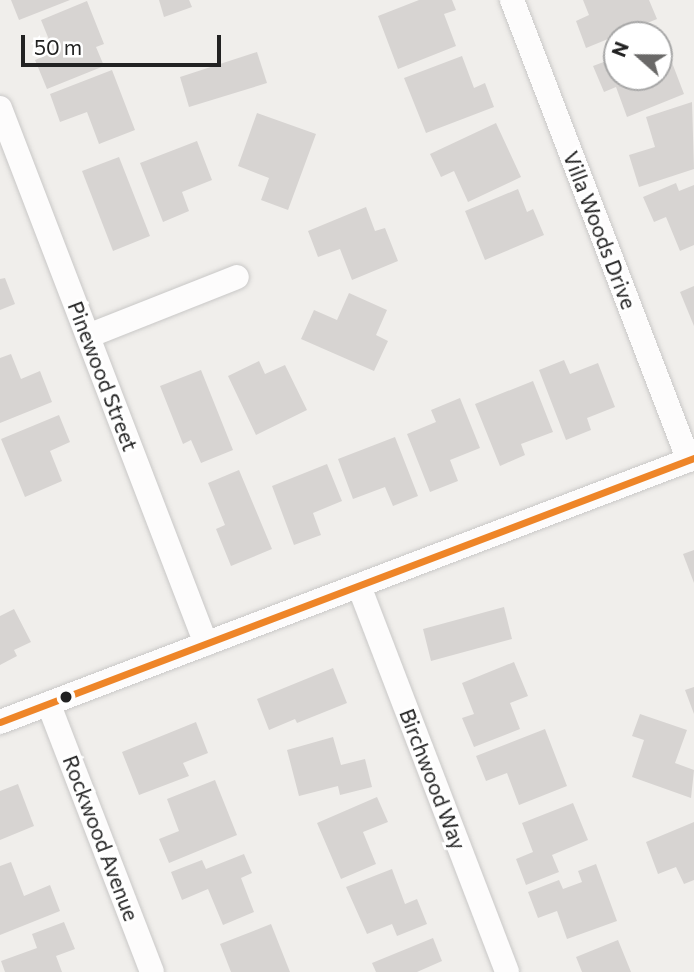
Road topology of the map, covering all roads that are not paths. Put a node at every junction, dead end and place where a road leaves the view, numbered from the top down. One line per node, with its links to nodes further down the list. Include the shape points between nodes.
1 (512, 0): 5 (street, Villa Woods Drive)
2 (0, 108): 4 (street, Pinewood Street)
3 (237, 277): 4 (street)
4 (88, 336): 7 (street, Pinewood Street)
5 (691, 459): 6 (street)
6 (359, 586): 7 (street); 11 (street, Birchwood Way)
7 (206, 644): 8 (street)
8 (49, 705): 9 (street); 10 (street, Rockwood Avenue)
9 (0, 722)
10 (152, 972)
11 (507, 972)

